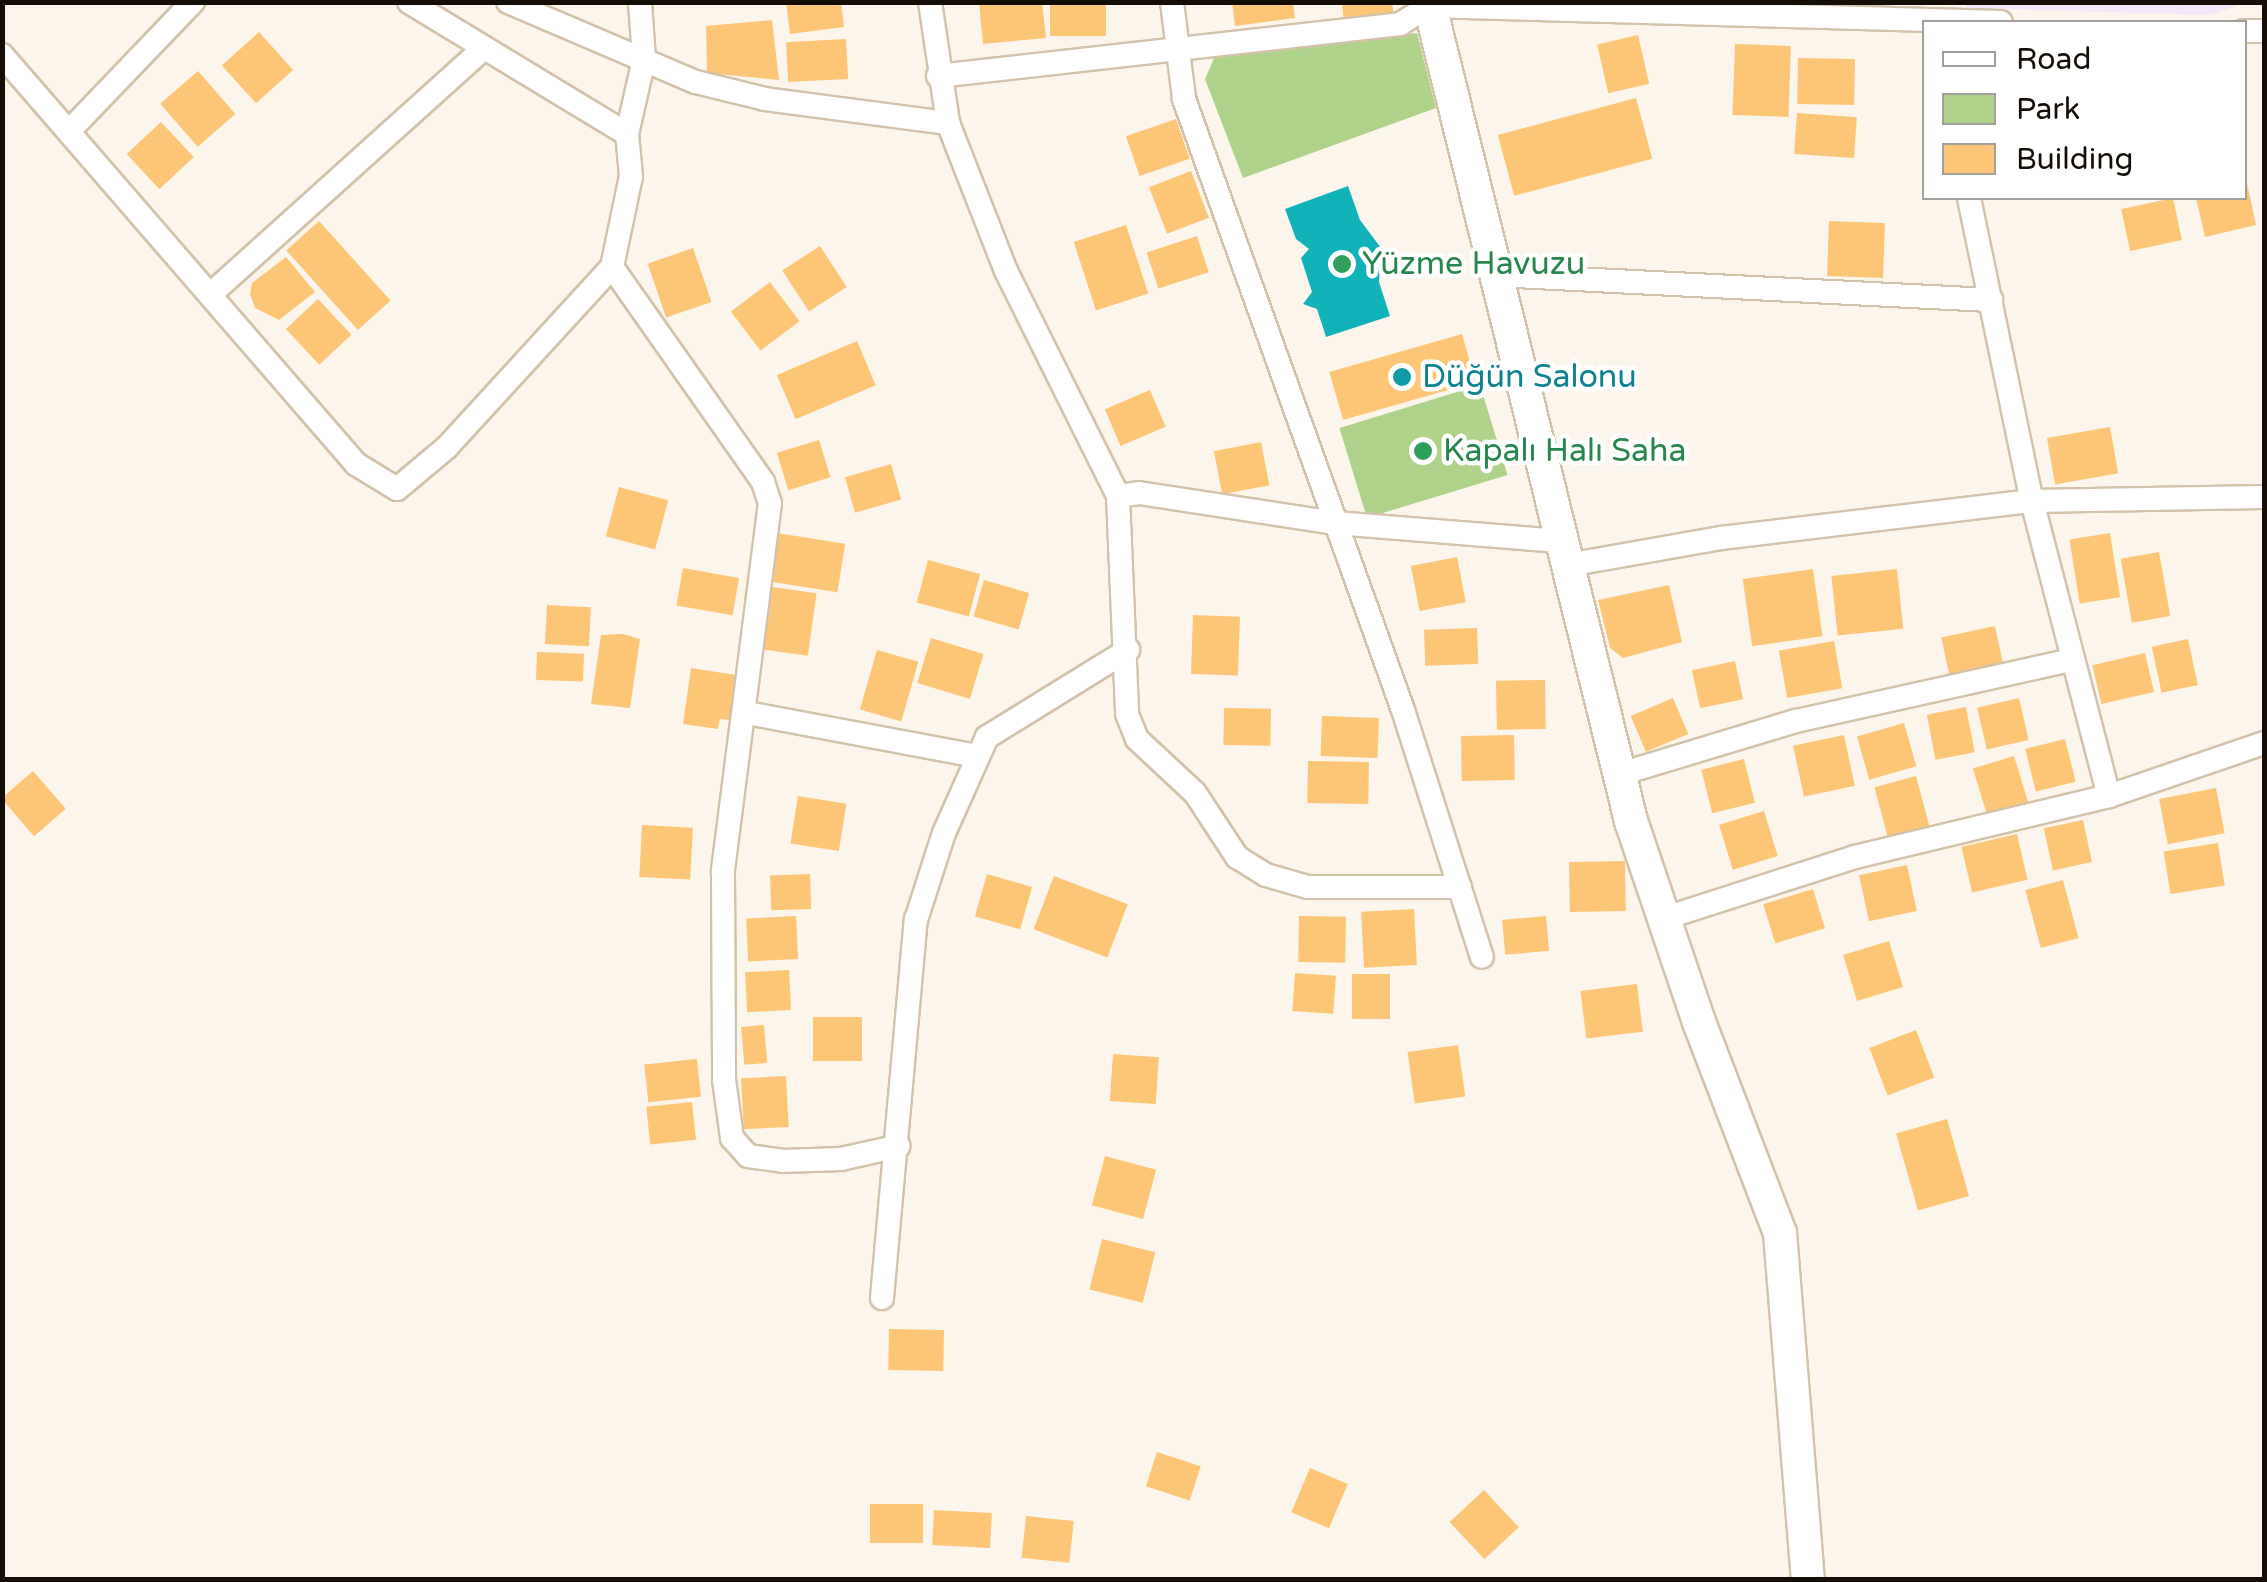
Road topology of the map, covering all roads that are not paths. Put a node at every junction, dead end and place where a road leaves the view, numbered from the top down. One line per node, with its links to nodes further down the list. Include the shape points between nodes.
1 (193, 2): 16 (street)
2 (408, 2): 11 (street)
3 (508, 2): 13 (street)
4 (640, 2): 13 (street)
5 (930, 2): 14 (street)
6 (1172, 2): 10 (street)
7 (1429, 4): 8 (street); 10 (street, via 1400,24); 20 (street)
8 (1779, 8): 9 (street)
9 (1924, 20)
10 (1178, 46): 14 (street); 26 (street, via 1184,99)
11 (484, 48): 17 (street); 21 (street)
12 (2, 55): 16 (street)
13 (644, 59): 15 (street, via 696,82 765,100); 17 (street)
14 (938, 76): 15 (street)
15 (948, 124): 23 (street, via 1006,272)
16 (72, 128): 21 (street)
17 (627, 134): 19 (street, via 631,176)
18 (1969, 200): 22 (street)
19 (612, 266): 21 (street, via 447,447 397,488 356,464); 30 (street, via 763,482 770,502)
20 (1496, 274): 22 (street); 27 (street)
21 (212, 293)
22 (1991, 300): 25 (street)
23 (1118, 496): 26 (street, via 1140,492); 28 (street)
24 (2264, 497): 25 (street)
25 (2032, 501): 27 (street); 29 (street)
26 (1336, 523): 27 (street); 35 (street)
27 (1565, 553): 33 (street)
28 (1128, 650): 32 (street, via 1027,707 987,737); 35 (street, via 1127,714 1138,739 1195,793 1237,857 1266,875 1308,886)
29 (2072, 660): 33 (street, via 1796,722); 34 (street)
30 (747, 713): 32 (street); 38 (street, via 723,872 724,1080 732,1138 748,1156 782,1161 841,1159)
31 (2264, 744): 34 (street)
32 (976, 756): 38 (street, via 916,920)
33 (1620, 774): 36 (street)
34 (2109, 796): 36 (street, via 1855,858)
35 (1460, 887): 37 (street)
36 (1665, 918): 40 (street, via 1780,1232)
37 (1482, 957)
38 (899, 1146): 39 (street)
39 (882, 1298)
40 (1808, 1580)

